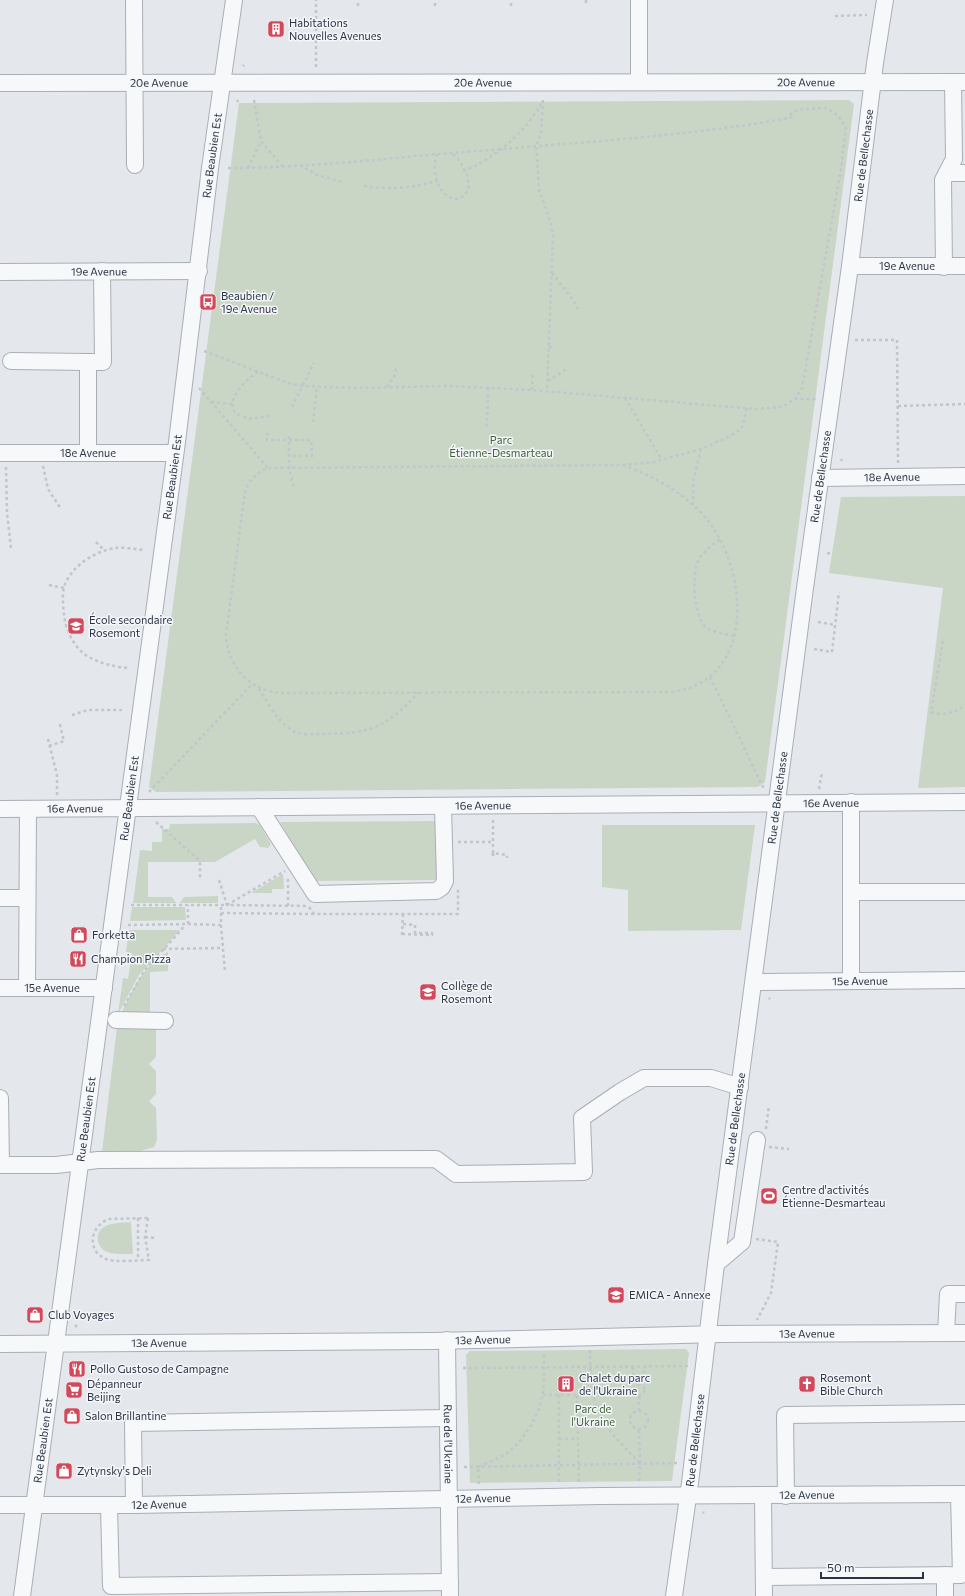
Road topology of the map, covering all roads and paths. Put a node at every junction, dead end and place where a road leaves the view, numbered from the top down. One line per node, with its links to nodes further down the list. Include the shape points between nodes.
1 (134, 0): 18 (street)
2 (234, 0): 22 (street, Rue Beaubien Est)
3 (316, 0): 16 (path)
4 (358, 0): 10 (path)
5 (435, 0): 11 (path)
6 (511, 0): 12 (path)
7 (586, 0): 13 (path)
8 (638, 0): 17 (street)
9 (885, 0): 19 (street, Rue de Bellechasse)
10 (358, 6)
11 (435, 6)
12 (510, 6)
13 (586, 6)
14 (867, 15): 15 (path)
15 (835, 16)
16 (316, 67)
17 (639, 81): 19 (street, 20e Avenue); 22 (street, 20e Avenue)
18 (134, 82): 21 (street, 20e Avenue); 22 (street, 20e Avenue); 31 (street)
19 (872, 82): 20 (street, 20e Avenue); 42 (street, Rue de Bellechasse)
20 (959, 82): 37 (street, via 954,159)
21 (0, 83)
22 (224, 83): 45 (street, Rue Beaubien Est, via 210,168)
23 (254, 100): 26 (path)
24 (795, 117): 25 (path)
25 (784, 119): 27 (path, via 738,127); 70 (path, via 795,111 827,108 838,116 846,127 841,169 802,388)
26 (261, 141): 33 (path); 35 (path)
27 (536, 146): 28 (path); 28 (path, via 541,134 543,100 526,125); 48 (path, via 539,189 553,231)
28 (499, 149): 29 (path); 36 (path)
29 (452, 153): 30 (path); 36 (path)
30 (437, 154): 32 (path); 39 (path, via 434,168)
31 (135, 164)
32 (300, 165): 33 (path); 40 (path)
33 (282, 166): 35 (path)
34 (228, 168): 35 (path)
35 (248, 168)
36 (464, 170): 39 (path, via 468,189 458,199 448,196)
37 (947, 173): 38 (street); 44 (street, via 943,180)
38 (965, 173)
39 (438, 181): 41 (path, via 408,187)
40 (342, 182)
41 (364, 186)
42 (850, 266): 44 (street, 19e Avenue); 96 (street, Rue de Bellechasse)
43 (965, 266): 44 (street, 19e Avenue)
44 (944, 267)
45 (199, 271): 47 (street, 19e Avenue); 86 (street, Rue Beaubien Est)
46 (0, 272): 47 (street, 19e Avenue)
47 (102, 272): 55 (street, via 104,362)
48 (552, 272): 49 (path); 51 (path)
49 (579, 312)
50 (855, 340): 75 (path, via 897,340)
51 (549, 347): 52 (path); 61 (path)
52 (554, 348)
53 (204, 351): 59 (path)
54 (11, 361): 55 (street)
55 (88, 362): 85 (street)
56 (314, 363): 62 (path)
57 (396, 366): 65 (path, via 395,375)
58 (568, 368): 61 (path)
59 (259, 372): 62 (path); 73 (path, via 248,378 239,388)
60 (533, 374): 67 (path)
61 (548, 381): 68 (path)
62 (302, 386): 63 (path); 76 (path)
63 (317, 387): 65 (path); 79 (path)
64 (199, 388): 72 (path)
65 (387, 388): 66 (path)
66 (488, 388): 67 (path); 80 (path)
67 (532, 390): 68 (path)
68 (547, 391): 69 (path)
69 (625, 398): 77 (path); 89 (path)
70 (795, 399): 71 (path); 77 (path, via 774,408)
71 (816, 399)
72 (211, 402): 73 (path); 93 (path)
73 (233, 404): 78 (path, via 236,411 246,418)
74 (965, 404): 75 (path)
75 (897, 406): 90 (path)
76 (292, 407)
77 (747, 408): 84 (path, via 740,430)
78 (269, 416)
79 (313, 422)
80 (487, 427)
81 (269, 434): 83 (path, via 268,440)
82 (289, 436): 83 (path)
83 (289, 440): 87 (path); 87 (path, via 311,440 312,456)
84 (701, 449): 89 (path); 98 (path, via 693,483)
85 (88, 452): 86 (street, 18e Avenue); 88 (street, 18e Avenue)
86 (175, 452): 137 (street, Rue Beaubien Est)
87 (289, 456): 94 (path)
88 (3, 459): 102 (path)
89 (662, 460): 92 (path)
90 (898, 460)
91 (43, 465): 99 (path, via 48,489)
92 (623, 465): 94 (path); 98 (path, via 645,473)
93 (268, 468): 94 (path); 117 (path, via 254,476 245,491 226,635 226,644 232,660)
94 (289, 468): 97 (path)
95 (965, 476): 96 (street, 18e Avenue)
96 (820, 478): 133 (street, Rue de Bellechasse)
97 (294, 489)
98 (693, 505): 100 (path, via 708,521)
99 (61, 509)
100 (720, 540): 112 (path, via 735,581 737,608); 112 (path, via 707,548 697,564 696,606 699,618 706,627 715,632)
101 (96, 542): 103 (path)
102 (11, 548)
103 (104, 550): 104 (path); 108 (path, via 79,566)
104 (143, 550)
105 (827, 554): 106 (path)
106 (832, 554)
107 (49, 585): 108 (path)
108 (64, 588): 115 (path, via 64,620 71,638 84,653 102,664)
109 (839, 592): 111 (path)
110 (818, 622): 111 (path)
111 (835, 625): 114 (path, via 832,652)
112 (734, 636): 116 (path, via 727,657)
113 (943, 641): 120 (path, via 931,712 952,712)
114 (814, 649)
115 (127, 668)
116 (710, 677): 119 (path, via 697,685 672,692); 127 (path)
117 (252, 684): 118 (path); 129 (path)
118 (259, 688): 119 (path, via 273,693); 119 (path, via 278,716 292,730 303,734 352,734 376,728)
119 (419, 692)
120 (965, 705)
121 (122, 710): 122 (path, via 88,710)
122 (72, 715)
123 (59, 728): 125 (path, via 60,725 64,741)
124 (48, 739): 125 (path)
125 (49, 746): 130 (path, via 57,775)
126 (822, 772): 128 (path)
127 (762, 788)
128 (819, 789)
129 (149, 792)
130 (57, 797)
131 (851, 802): 132 (street, 16e Avenue); 133 (street, 16e Avenue); 150 (street)
132 (965, 802)
133 (778, 804): 134 (street, 16e Avenue); 173 (street, Rue de Bellechasse)
134 (443, 806): 135 (street, 16e Avenue); 135 (street, via 445,881 442,887 436,891 315,894)
135 (259, 807): 137 (street, 16e Avenue)
136 (28, 809): 137 (street, 16e Avenue); 138 (street, 16e Avenue); 153 (street)
137 (128, 809): 176 (street, Rue Beaubien Est)
138 (0, 810)
139 (493, 819): 142 (path)
140 (155, 822): 148 (path, via 200,862)
141 (457, 842): 142 (path)
142 (493, 842): 143 (path)
143 (493, 854): 144 (path); 145 (path, via 506,855)
144 (493, 858)
145 (507, 858)
146 (288, 869): 158 (path)
147 (281, 873): 157 (path)
148 (200, 880)
149 (219, 880): 157 (path)
150 (851, 892): 151 (street); 172 (street)
151 (965, 892)
152 (0, 898): 153 (street)
153 (26, 898): 175 (street)
154 (131, 905): 155 (path)
155 (188, 905): 156 (path); 163 (path)
156 (221, 905): 157 (path); 160 (path)
157 (227, 905): 158 (path)
158 (288, 906): 159 (path)
159 (304, 906)
160 (221, 913): 161 (path); 167 (path)
161 (314, 914)
162 (403, 914): 164 (path)
163 (188, 924): 166 (path); 167 (path)
164 (402, 924): 164 (path, via 402,935 432,935 415,933 415,925)
165 (128, 925): 166 (path)
166 (184, 925): 169 (path)
167 (221, 925): 168 (path)
168 (223, 948): 169 (path); 170 (path)
169 (163, 950): 177 (path, via 138,980)
170 (225, 972)
171 (965, 980): 172 (street, 15e Avenue)
172 (851, 981): 173 (street, 15e Avenue)
173 (754, 982): 179 (street, Rue de Bellechasse)
174 (0, 988): 175 (street, 15e Avenue)
175 (27, 988): 176 (street, 15e Avenue)
176 (104, 988): 183 (street, Rue Beaubien Est)
177 (119, 1015): 178 (street)
178 (165, 1021)
179 (740, 1087): 183 (street, via 711,1078 644,1078 582,1118 584,1172 456,1174 436,1159); 192 (street, Rue de Bellechasse)
180 (0, 1098): 184 (street)
181 (761, 1143): 182 (path); 192 (street, via 742,1242)
182 (789, 1150)
183 (80, 1162): 184 (street, via 56,1165); 199 (street, Rue Beaubien Est)
184 (1, 1165)
185 (138, 1218): 186 (path, via 148,1218); 190 (path, via 109,1219 95,1230); 191 (path)
186 (145, 1237): 187 (path); 191 (path, via 149,1260)
187 (155, 1238)
188 (750, 1238): 194 (path, via 778,1242 771,1293)
189 (87, 1240): 190 (path)
190 (93, 1240): 191 (path, via 97,1252 107,1260)
191 (138, 1260)
192 (716, 1264): 197 (street, Rue de Bellechasse)
193 (965, 1294): 195 (street, via 948,1294)
194 (757, 1321)
195 (946, 1333): 196 (street, 13e Avenue); 197 (street, 13e Avenue)
196 (965, 1333)
197 (709, 1335): 198 (street, 13e Avenue); 233 (street, Rue de Bellechasse)
198 (447, 1340): 199 (street, 13e Avenue); 218 (street, Rue de l'Ukraine)
199 (56, 1343): 200 (street, 13e Avenue); 239 (street, Rue Beaubien Est)
200 (0, 1344)
201 (544, 1349): 207 (path)
202 (590, 1349): 208 (path)
203 (644, 1366): 204 (path); 205 (path); 209 (path, via 644,1372)
204 (690, 1366)
205 (633, 1367): 208 (path); 209 (path, via 633,1374)
206 (463, 1368): 207 (path)
207 (544, 1368): 208 (path); 211 (path)
208 (590, 1368): 214 (path)
209 (638, 1376): 210 (path)
210 (639, 1384): 215 (path, via 634,1389 634,1393); 215 (path, via 645,1390)
211 (543, 1395): 212 (path); 227 (path, via 541,1408 517,1445 504,1455)
212 (558, 1395): 213 (path); 220 (path)
213 (577, 1395): 214 (path); 221 (path)
214 (592, 1395): 222 (path, via 606,1427)
215 (639, 1396): 216 (path)
216 (639, 1411): 219 (path, via 646,1414 648,1420 645,1428); 219 (path, via 632,1414 630,1419 633,1428)
217 (965, 1413): 235 (street, via 785,1415)
218 (448, 1418): 236 (street, Rue de l'Ukraine); 238 (street, via 133,1424)
219 (639, 1430): 222 (path)
220 (559, 1439): 221 (path); 224 (path)
221 (578, 1439): 225 (path)
222 (640, 1463): 223 (path); 225 (path); 228 (path)
223 (677, 1463)
224 (559, 1465): 225 (path); 227 (path); 229 (path)
225 (578, 1465): 230 (path)
226 (464, 1467): 227 (path)
227 (478, 1467): 231 (path)
228 (639, 1483)
229 (559, 1484)
230 (578, 1484)
231 (479, 1485)
232 (962, 1494): 235 (street, 12e Avenue); 241 (street, via 961,1575)
233 (688, 1496): 234 (street, 12e Avenue); 236 (street, 12e Avenue); 245 (street, Rue de Bellechasse)
234 (762, 1496): 235 (street, 12e Avenue); 242 (street)
235 (786, 1496)
236 (448, 1498): 238 (street, 12e Avenue); 243 (street, Rue de l'Ukraine)
237 (0, 1505): 239 (street, 12e Avenue)
238 (134, 1505): 240 (street, 12e Avenue)
239 (35, 1506): 240 (street, 12e Avenue); 244 (street, Rue Beaubien Est)
240 (109, 1506): 243 (street, via 111,1586)
241 (945, 1576): 242 (street); 247 (street)
242 (764, 1577): 246 (street)
243 (450, 1589)
244 (22, 1596)
245 (674, 1596)
246 (764, 1596)
247 (945, 1596)

